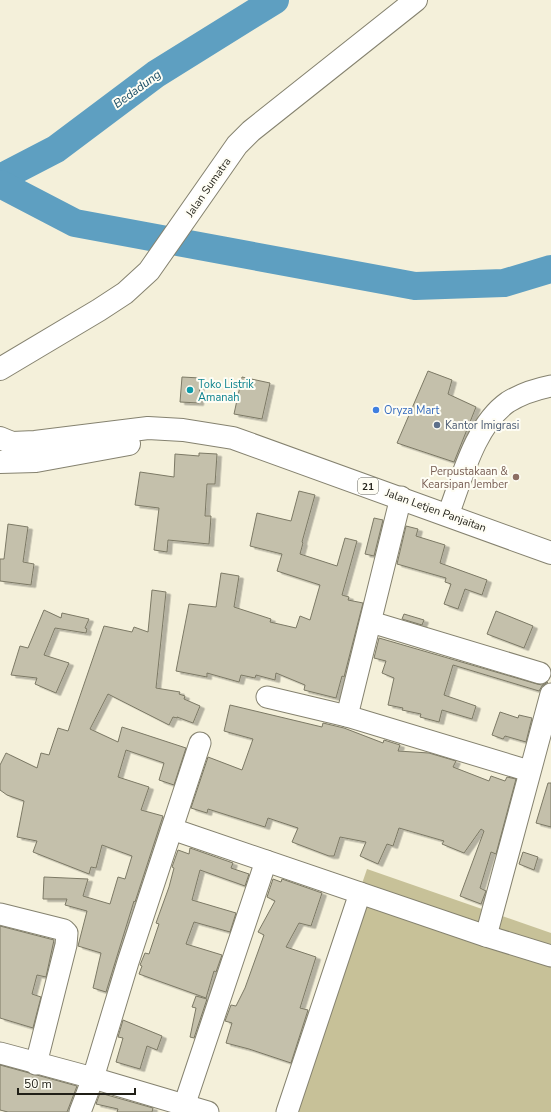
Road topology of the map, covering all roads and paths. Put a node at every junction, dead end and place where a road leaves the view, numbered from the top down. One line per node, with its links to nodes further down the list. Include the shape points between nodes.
1 (416, 0): 2 (main road, Jalan Sumatra, via 251,131 238,145 149,271 125,293)
2 (0, 369)
3 (551, 386): 8 (street, via 521,395 493,415 476,443)
4 (182, 430): 5 (main road, 21, via 148,428 35,442); 6 (main road, 21, via 149,441 36,461); 7 (main road, Jalan Letjen Panjaitan / 21, via 233,438)
5 (6, 440)
6 (0, 462)
7 (400, 497): 8 (main road, Jalan Letjen Panjaitan / 21); 10 (street)
8 (448, 515): 9 (main road, Jalan Letjen Panjaitan / 21)
9 (551, 553)
10 (371, 622): 11 (street); 14 (street)
11 (540, 673)
12 (551, 694): 15 (street)
13 (267, 697): 14 (street)
14 (347, 716): 17 (street)
15 (544, 742): 17 (street)
16 (200, 743): 18 (street)
17 (529, 771): 22 (street)
18 (172, 829): 19 (street); 26 (street)
19 (266, 861): 20 (street); 27 (street)
20 (360, 894): 22 (street); 30 (street)
21 (0, 914): 25 (street, via 68,933)
22 (486, 936): 23 (street)
23 (551, 956)
24 (0, 1053): 25 (street)
25 (36, 1064): 26 (street)
26 (93, 1078): 27 (street); 28 (street)
27 (183, 1108): 29 (street)
28 (80, 1112)
29 (208, 1112)
30 (287, 1112)

